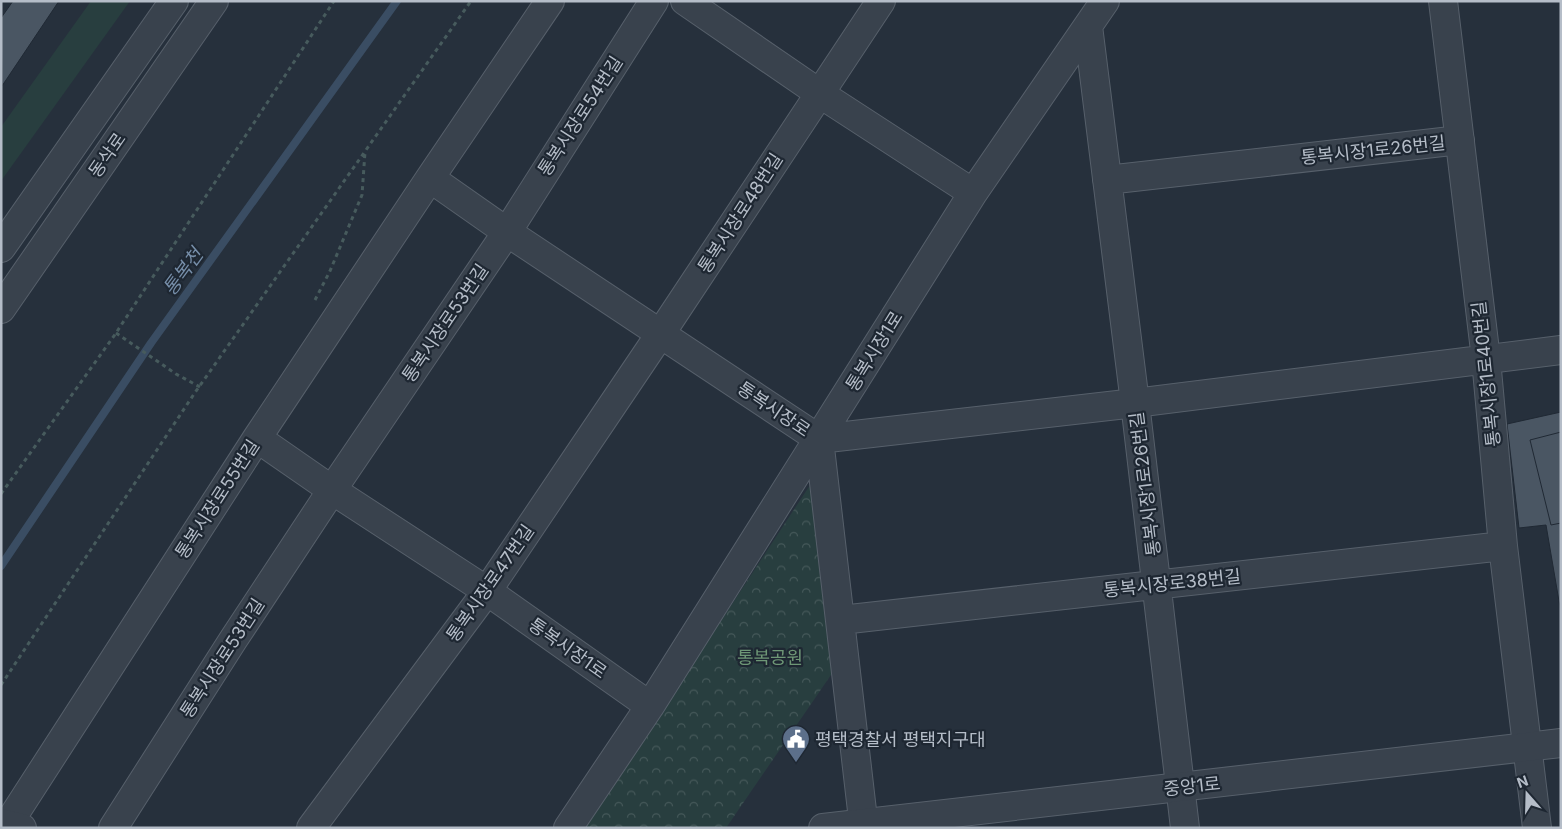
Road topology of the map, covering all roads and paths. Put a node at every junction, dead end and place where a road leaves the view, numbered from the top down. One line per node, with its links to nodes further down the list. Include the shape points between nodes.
1 (174, 1): 19 (street, 동삭로)
2 (214, 1): 20 (street, 동삭로)
3 (334, 1): 23 (path)
4 (470, 1): 14 (path)
5 (550, 1): 15 (street, 통복시장로55번길)
6 (654, 1): 18 (street, 통복시장로54번길)
7 (685, 1): 12 (street)
8 (881, 1): 12 (street, 통복시장로48번길)
9 (1105, 1): 11 (street, 통복시장1로)
10 (1443, 1): 13 (street, 통복시장1로40번길)
11 (1088, 26): 16 (street, 통복시장1로26번길); 17 (street, 통복시장1로)
12 (819, 93): 17 (street); 24 (street, 통복시장로48번길)
13 (1460, 140): 16 (street, 통복시장1로26번길); 26 (street, 통복시장1로40번길)
14 (365, 151): 21 (path, via 362,195); 27 (path)
15 (430, 178): 18 (street, 통복시장로); 29 (street, 통복시장로55번길)
16 (1107, 180): 28 (street, 통복시장1로26번길)
17 (973, 193): 30 (street, 통복시장1로)
18 (507, 232): 24 (street, 통복시장로); 31 (street, 통복시장로53번길)
19 (2, 246): 20 (street)
20 (32, 264): 22 (street, 동삭로)
21 (312, 305)
22 (1, 309)
23 (116, 333): 27 (path); 32 (path)
24 (661, 334): 30 (street, 통복시장로); 35 (street, 통복시장로47번길)
25 (1561, 350): 26 (street)
26 (1486, 359): 28 (street); 33 (street, 통복시장1로40번길)
27 (200, 387): 37 (path)
28 (1135, 403): 30 (street); 34 (street, 통복시장1로26번길)
29 (257, 438): 31 (street); 42 (street, 통복시장로55번길)
30 (819, 439): 36 (street, 통복시장로); 38 (street, 통복시장1로)
31 (332, 490): 35 (street); 44 (street, 통복시장로53번길)
32 (1, 494)
33 (1503, 546): 34 (street, 통복시장로38번길); 40 (street, 통복시장1로40번길)
34 (1157, 584): 36 (street, 통복시장로38번길); 41 (street, 통복시장1로26번길)
35 (487, 591): 38 (street, 통복시장1로); 45 (street, 통복시장로47번길)
36 (841, 620): 43 (street, 통복시장로)
37 (1, 685)
38 (650, 706): 46 (street, 통복시장1로)
39 (1561, 743): 40 (street, 중앙1로)
40 (1528, 748): 41 (street, 중앙1로); 49 (street, 통복시장1로40번길)
41 (1180, 788): 43 (street, 중앙1로); 48 (street, 통복시장1로26번길)
42 (10, 825)
43 (864, 825): 47 (street, 중앙1로)
44 (113, 828)
45 (311, 828)
46 (568, 828)
47 (823, 828)
48 (1185, 828)
49 (1537, 828)

